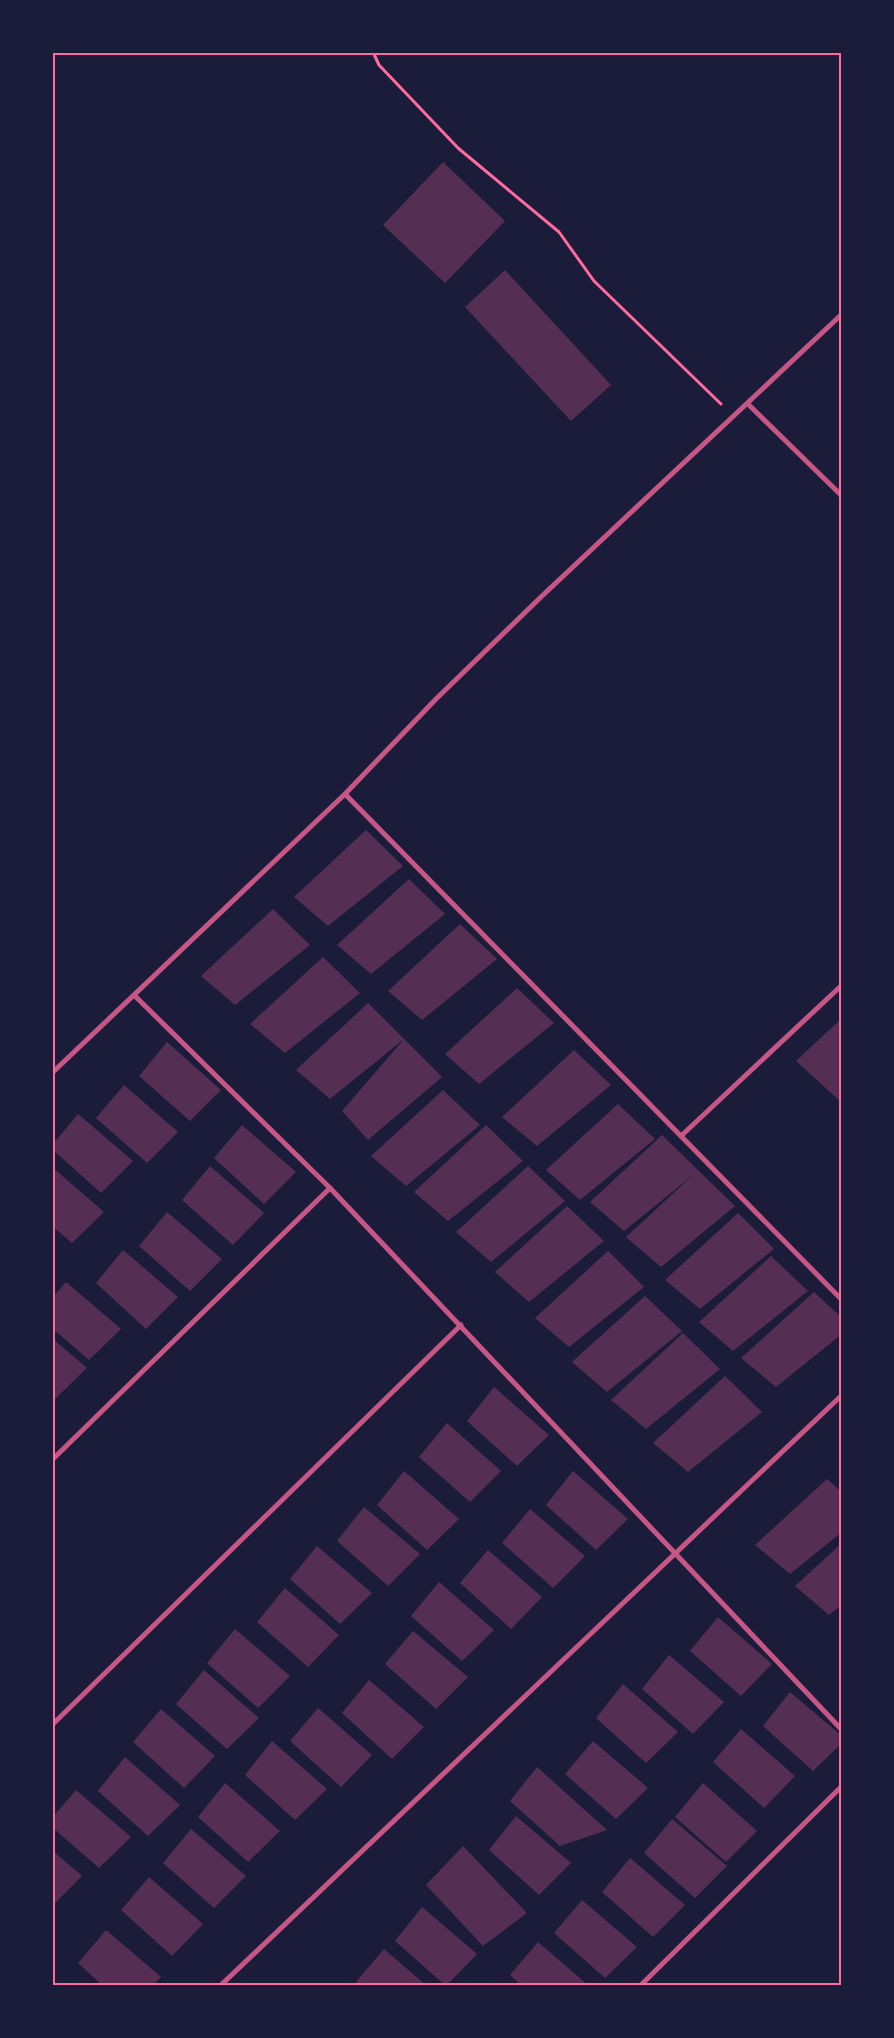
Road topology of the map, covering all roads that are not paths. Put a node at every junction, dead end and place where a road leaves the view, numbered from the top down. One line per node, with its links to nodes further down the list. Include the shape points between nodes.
1 (842, 314): 2 (street)
2 (748, 404): 3 (street); 4 (street, via 443,692)
3 (842, 496)
4 (345, 794): 6 (street); 8 (street)
5 (842, 985): 8 (street)
6 (135, 996): 7 (street); 9 (street)
7 (52, 1074)
8 (681, 1136): 10 (street)
9 (330, 1188): 11 (street); 13 (street)
10 (842, 1300)
11 (461, 1325): 14 (street); 15 (street)
12 (842, 1395): 14 (street)
13 (52, 1460)
14 (675, 1552): 16 (street); 18 (street)
15 (52, 1725)
16 (842, 1730)
17 (842, 1786): 19 (street)
18 (220, 1986)
19 (640, 1986)

